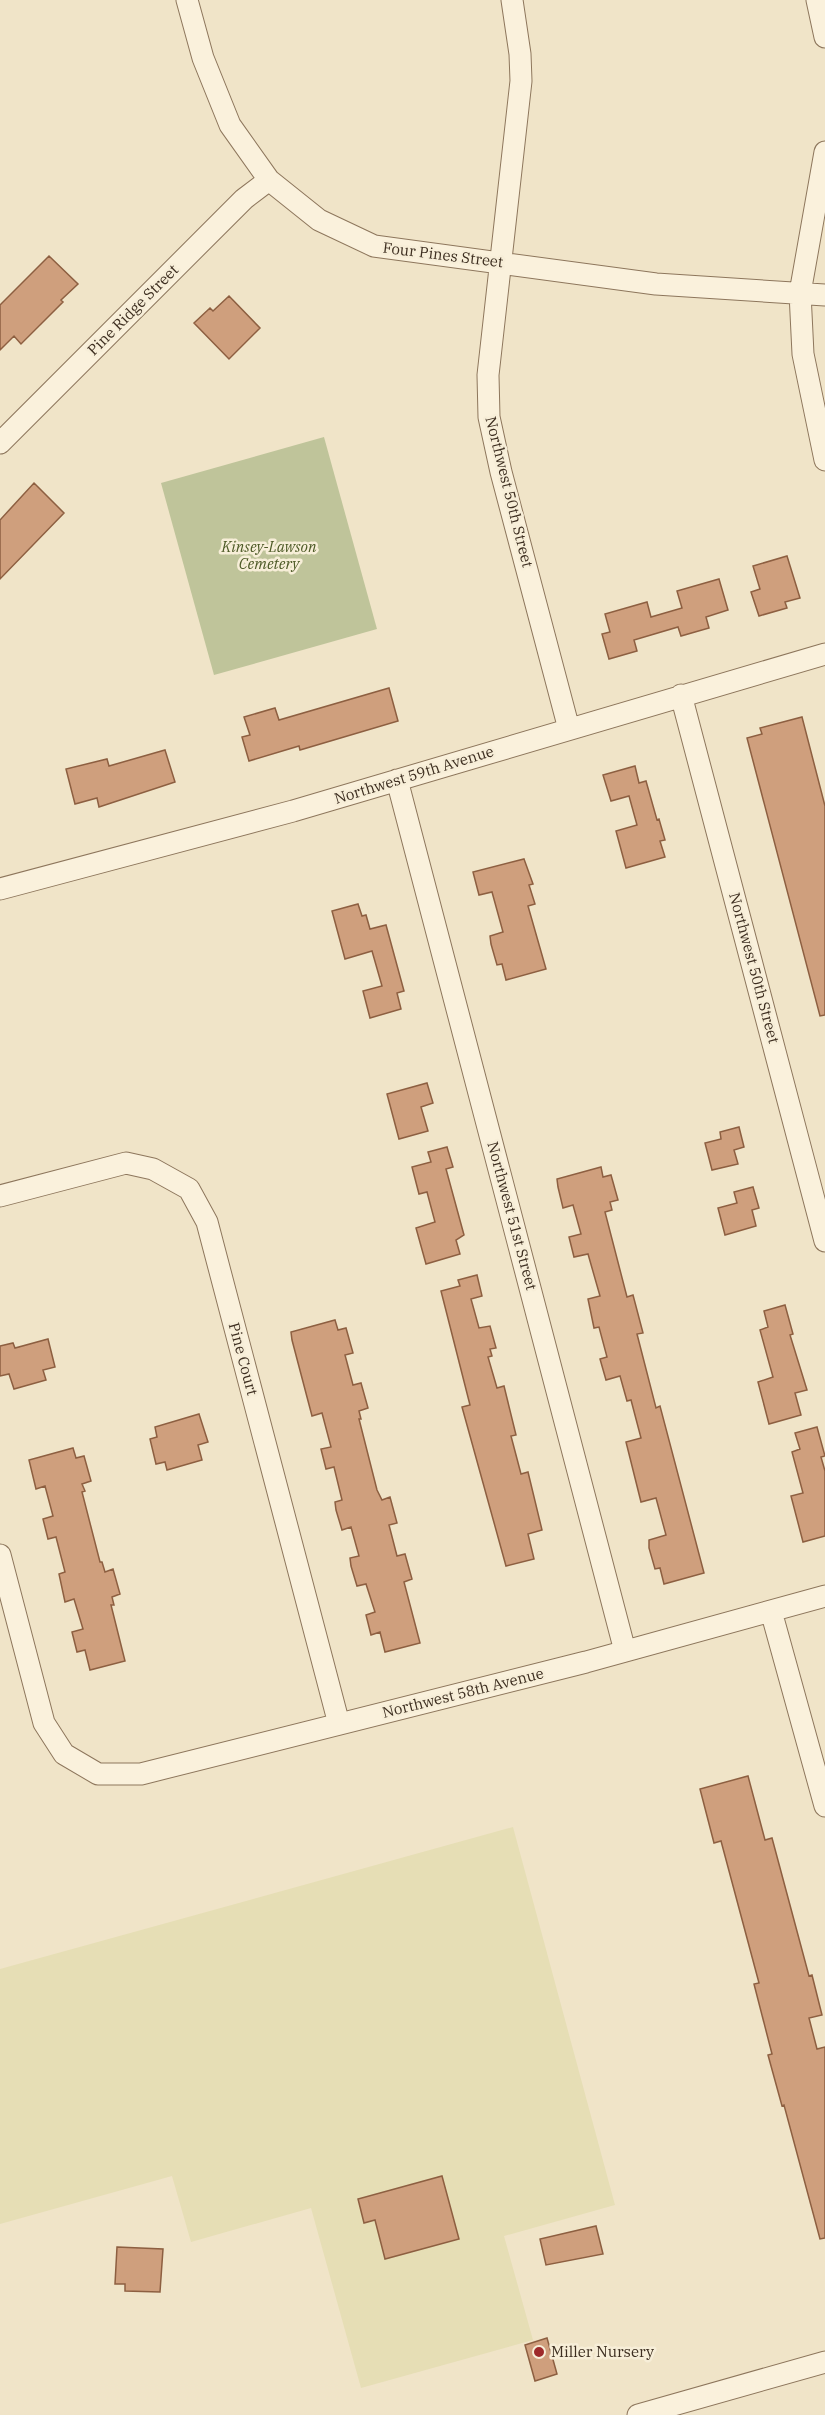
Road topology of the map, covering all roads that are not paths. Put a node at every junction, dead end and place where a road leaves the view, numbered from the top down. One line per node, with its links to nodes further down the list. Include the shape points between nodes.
1 (187, 0): 6 (street, Four Pines Street, via 202,58 230,125)
2 (512, 0): 7 (street, Northwest 50th Street, via 521,81)
3 (817, 0): 4 (street)
4 (825, 37)
5 (825, 152): 8 (street)
6 (269, 180): 7 (street, Four Pines Street, via 319,220 375,246); 10 (street, Pine Ridge Street, via 244,199)
7 (500, 262): 8 (street, Four Pines Street, via 656,284); 14 (street, Northwest 50th Street, via 488,375 490,424)
8 (800, 293): 9 (street, Four Pines Street); 11 (street, via 803,354)
9 (825, 296)
10 (0, 443)
11 (825, 459)
12 (825, 654): 13 (street, Northwest 59th Avenue)
13 (681, 695): 14 (street, Northwest 59th Avenue); 18 (street, Northwest 50th Street)
14 (568, 729): 15 (street, Northwest 59th Avenue)
15 (398, 780): 16 (street, Northwest 59th Avenue); 22 (street, Northwest 51st Street)
16 (0, 889)
17 (0, 1196): 23 (street, Pine Court, via 126,1163 153,1169 189,1189 207,1222)
18 (825, 1241)
19 (0, 1555): 23 (street, Northwest 58th Avenue, via 44,1723 64,1754 98,1774 141,1774)
20 (825, 1596): 21 (street, Northwest 58th Avenue)
21 (771, 1611): 22 (street, Northwest 58th Avenue); 24 (street)
22 (625, 1651): 23 (street, Northwest 58th Avenue)
23 (339, 1725)
24 (825, 1806)
25 (825, 2362): 26 (street)
26 (638, 2415)

